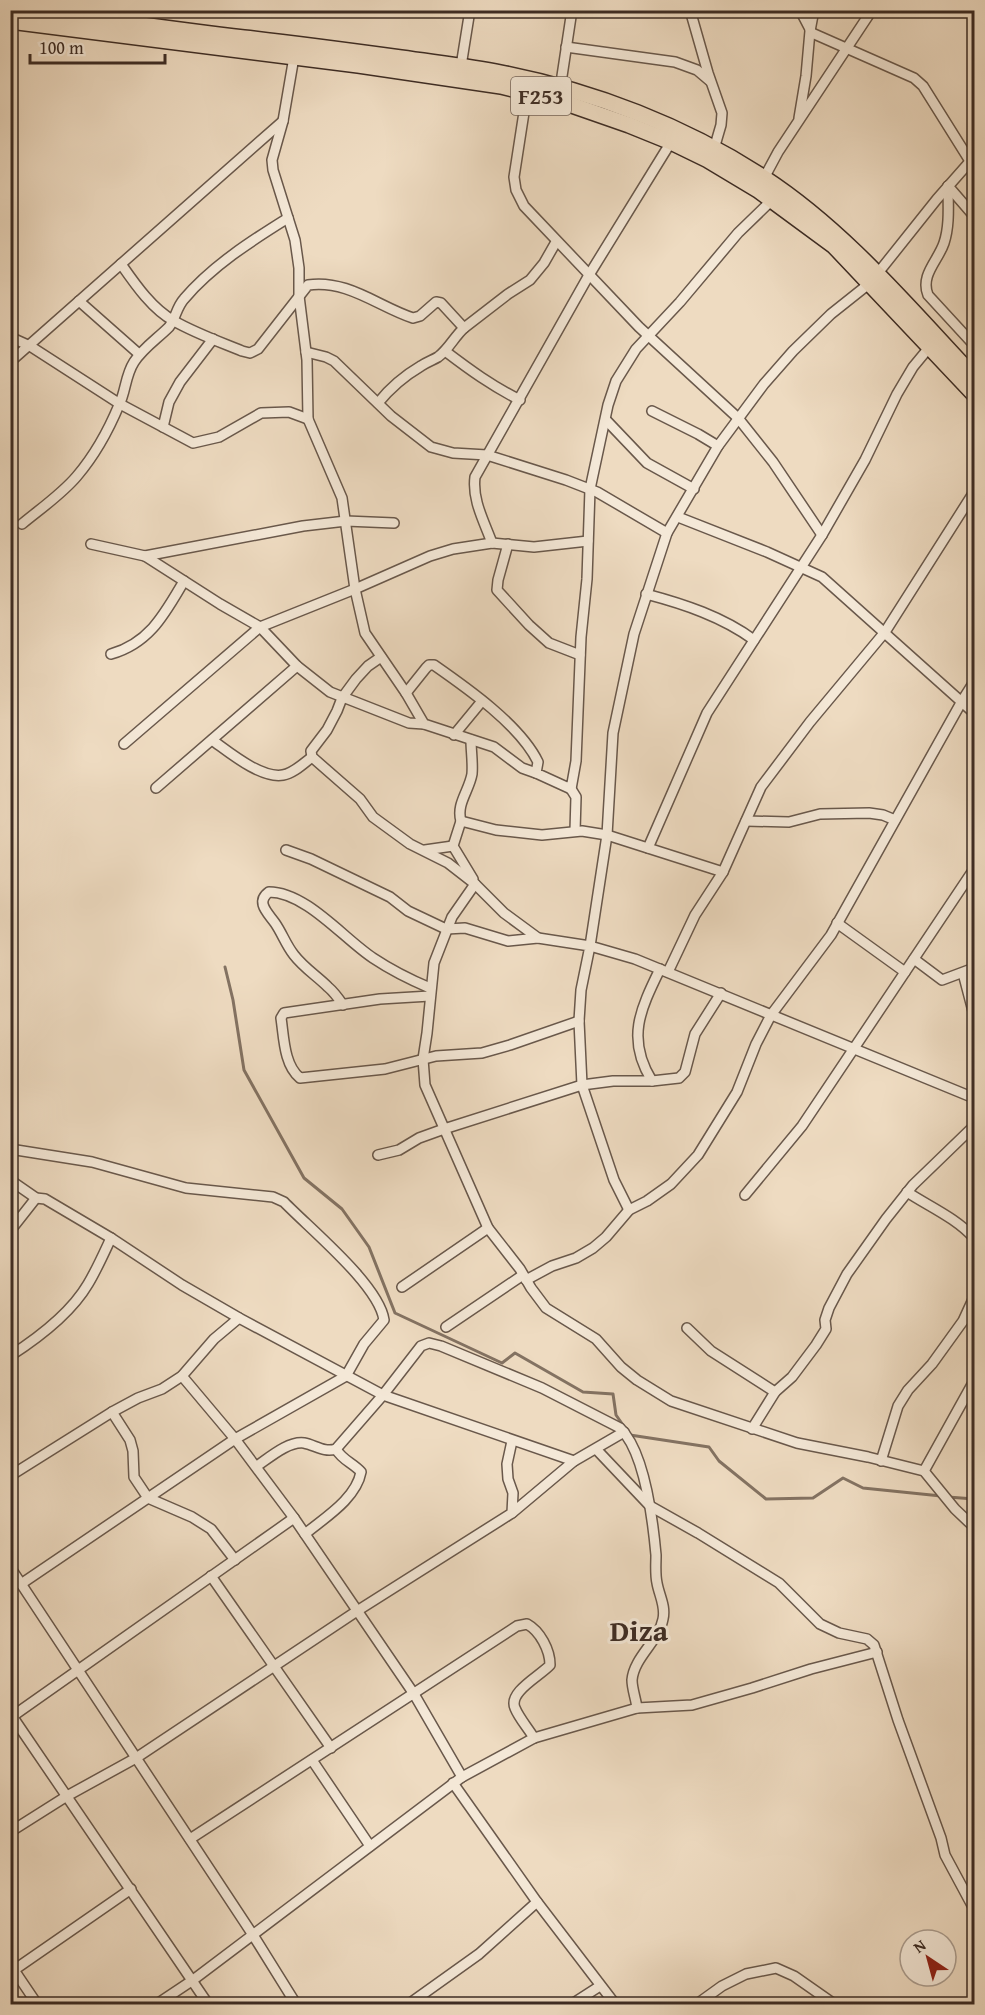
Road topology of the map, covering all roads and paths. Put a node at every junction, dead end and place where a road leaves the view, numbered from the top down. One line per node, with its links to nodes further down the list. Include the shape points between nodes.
1 (30, 10): 8 (main road, F253)
2 (470, 10): 14 (street)
3 (572, 10): 11 (street)
4 (690, 10): 15 (street)
5 (800, 10): 10 (street)
6 (814, 10): 10 (street)
7 (872, 10): 12 (street)
8 (76, 13): 14 (main road, F253)
9 (10, 21): 13 (main road, F253)
10 (810, 31): 12 (street); 18 (street)
11 (566, 47): 15 (street, via 675,62 697,70); 16 (street)
12 (848, 49): 18 (street); 22 (street, via 914,78)
13 (294, 57): 17 (main road, F253); 19 (street)
14 (461, 66): 16 (main road, F253)
15 (710, 81): 21 (street, via 722,113)
16 (562, 87): 21 (main road, F253, via 622,107)
17 (527, 93): 20 (main road, F253); 28 (street, via 514,177 516,190 524,206)
18 (798, 121): 23 (street)
19 (283, 122): 27 (street, via 272,160); 29 (street)
20 (671, 142): 23 (main road, F253); 30 (street)
21 (714, 148): 23 (main road, F253)
22 (972, 159): 24 (street)
23 (761, 184): 25 (main road, F253); 31 (main road, F253, via 832,231)
24 (948, 186): 26 (street); 31 (street); 40 (street, via 945,242 924,286)
25 (772, 200): 31 (main road, F253); 36 (street, via 738,233)
26 (975, 216)
27 (288, 218): 32 (street, via 299,268); 34 (street, via 210,274 183,299)
28 (556, 242): 30 (street); 35 (street, via 530,280)
29 (121, 264): 33 (street); 34 (street, via 136,286)
30 (589, 275): 36 (street); 48 (street)
31 (873, 278): 39 (main road, F253); 52 (street, via 793,351)
32 (299, 296): 35 (street, via 308,285 320,283 377,301 413,318 436,302); 38 (street, via 258,349 250,353); 43 (street)
33 (79, 301): 41 (street); 44 (street)
34 (173, 321): 38 (street); 44 (street)
35 (464, 328): 42 (street)
36 (650, 335): 52 (street); 54 (street, via 627,361 616,381)
37 (10, 337): 41 (street)
38 (213, 339): 55 (street, via 180,382 169,402)
39 (934, 342): 46 (main road, F253); 47 (main road, F253); 66 (street, via 897,394)
40 (975, 345)
41 (30, 346): 45 (street); 50 (street)
42 (445, 351): 48 (street, via 481,379); 49 (street, via 390,388)
43 (306, 352): 49 (street, via 334,361); 53 (street)
44 (139, 354): 50 (street, via 127,376)
45 (10, 362)
46 (975, 377)
47 (975, 394)
48 (520, 400): 57 (street)
49 (378, 403): 57 (street, via 431,447)
50 (120, 404): 55 (street); 64 (street, via 77,476)
51 (652, 411): 56 (street)
52 (738, 418): 56 (street); 66 (street, via 774,462)
53 (308, 419): 55 (street, via 289,412 261,413 219,437 193,443); 62 (street, via 342,498)
54 (606, 420): 58 (street); 59 (street, via 647,463)
55 (163, 427)
56 (718, 446): 59 (street)
57 (489, 456): 58 (street); 68 (street, via 475,477 473,488)
58 (590, 489): 65 (street); 67 (street)
59 (694, 489): 61 (street)
60 (975, 492): 77 (street)
61 (678, 517): 65 (street); 72 (street)
62 (346, 521): 63 (street); 71 (street); 74 (street)
63 (394, 523)
64 (22, 524)
65 (667, 533): 75 (street)
66 (822, 535): 72 (street)
67 (588, 541): 70 (street, via 534,547); 80 (street)
68 (492, 543): 70 (street); 74 (street, via 430,556)
69 (91, 544): 71 (street)
70 (508, 544): 80 (street, via 497,591 549,642)
71 (145, 556): 73 (street)
72 (801, 567): 77 (street, via 822,577); 78 (street)
73 (184, 581): 76 (street); 79 (street, via 142,640)
74 (355, 589): 76 (street); 81 (street, via 365,633)
75 (646, 594): 78 (street, via 691,608 740,629); 102 (street, via 613,733)
76 (260, 627): 82 (street); 93 (street)
77 (885, 632): 87 (street); 100 (street, via 780,760 761,787)
78 (754, 640): 104 (street, via 707,713)
79 (111, 654)
80 (580, 655): 97 (street, via 576,761)
81 (381, 657): 84 (street); 85 (street, via 368,666)
82 (297, 666): 85 (street); 91 (street)
83 (975, 682): 87 (street)
84 (406, 693): 86 (street, via 429,665 434,665); 89 (street)
85 (342, 698): 89 (street, via 409,723); 94 (street, via 338,711 311,750)
86 (482, 701): 90 (street); 95 (street, via 530,748 538,762)
87 (962, 701): 88 (street); 98 (street)
88 (975, 713)
89 (424, 724): 90 (street)
90 (454, 735): 92 (street)
91 (212, 740): 94 (street, via 267,773 283,775); 96 (street)
92 (471, 740): 95 (street, via 494,747 522,768); 99 (street, via 471,775 461,801)
93 (124, 744)
94 (312, 758): 106 (street, via 360,799 373,817)
95 (536, 772): 97 (street)
96 (156, 788)
97 (571, 789): 101 (street, via 576,797)
98 (895, 820): 100 (street, via 869,813 820,814 789,822); 110 (street)
99 (460, 821): 101 (street, via 542,835); 103 (street)
100 (746, 822): 108 (street)
101 (576, 831): 102 (street)
102 (607, 835): 104 (street); 113 (street)
103 (453, 846): 106 (street); 109 (street)
104 (648, 848): 108 (street)
105 (286, 850): 111 (street, via 390,897 408,911)
106 (425, 850): 109 (street)
107 (975, 869): 114 (street)
108 (723, 872): 116 (street)
109 (475, 884): 111 (street); 112 (street, via 504,913)
110 (837, 923): 117 (street); 122 (street)
111 (446, 929): 112 (street, via 465,928 508,941); 119 (street, via 434,963)
112 (538, 938): 113 (street)
113 (590, 946): 116 (street); 124 (street)
114 (914, 959): 117 (street); 118 (street, via 942,980)
115 (975, 968): 118 (street)
116 (664, 970): 120 (street); 127 (street, via 640,1015 637,1032 637,1046)
117 (905, 972): 125 (street)
118 (963, 973): 123 (street)
119 (430, 992): 121 (street); 121 (street, via 374,958 297,900 269,892 262,902 263,909 293,954); 126 (street)
120 (721, 993): 122 (street); 127 (street, via 695,1034 684,1072 679,1078)
121 (344, 1005): 126 (street, via 284,1012 281,1018 290,1066 300,1078 385,1069)
122 (771, 1015): 125 (street); 138 (street, via 737,1092 698,1155 671,1184)
123 (975, 1015)
124 (579, 1021): 126 (street, via 482,1053); 128 (street)
125 (854, 1048): 129 (street); 136 (street, via 802,1126)
126 (423, 1059): 131 (street, via 425,1085)
127 (652, 1081): 128 (street)
128 (582, 1085): 131 (street); 138 (street)
129 (975, 1098)
130 (975, 1126): 135 (street)
131 (444, 1129): 133 (street, via 399,1150); 139 (street)
132 (10, 1149): 151 (street, via 92,1162 186,1188 261,1194 284,1202 364,1281 383,1310 384,1320 364,1344)
133 (378, 1155)
134 (10, 1180): 137 (street)
135 (907, 1192): 142 (street); 153 (street, via 847,1274 816,1345)
136 (745, 1195)
137 (36, 1198): 140 (street); 141 (street, via 45,1199)
138 (628, 1210): 143 (street, via 593,1248)
139 (488, 1228): 143 (street); 144 (street)
140 (10, 1231)
141 (111, 1238): 146 (street); 149 (street, via 87,1286 59,1319)
142 (975, 1238)
143 (525, 1277): 147 (street); 156 (street, via 541,1304 596,1339 637,1380 671,1401)
144 (402, 1287)
145 (975, 1297): 163 (street, via 963,1321 898,1406)
146 (239, 1318): 150 (street, via 214,1339); 151 (street)
147 (446, 1327)
148 (687, 1328): 153 (street, via 711,1351)
149 (10, 1356)
150 (182, 1376): 155 (street); 158 (street)
151 (346, 1376): 154 (street); 158 (street)
152 (975, 1381): 165 (street)
153 (775, 1392): 156 (street)
154 (383, 1395): 157 (street, via 421,1346 429,1343 542,1388); 159 (street); 160 (street)
155 (112, 1412): 166 (street); 167 (street, via 130,1440 134,1477)
156 (752, 1429): 163 (street)
157 (624, 1432): 161 (street); 168 (street, via 636,1453)
158 (236, 1439): 164 (street); 167 (street)
159 (512, 1441): 162 (street); 169 (street, via 507,1464 513,1493)
160 (336, 1449): 164 (street, via 329,1451 296,1443); 172 (street, via 361,1472 360,1478 347,1497)
161 (596, 1449): 162 (street); 168 (street)
162 (574, 1461): 169 (street)
163 (881, 1461): 165 (street)
164 (257, 1466): 170 (street)
165 (924, 1471): 171 (street)
166 (10, 1476)
167 (148, 1498): 173 (street, via 202,1522); 176 (street)
168 (650, 1506): 178 (street, via 779,1583 820,1624 867,1639); 182 (street, via 656,1582 664,1610 663,1621 632,1681)
169 (512, 1513): 177 (street)
170 (294, 1518): 172 (street); 173 (street)
171 (975, 1527)
172 (305, 1534): 177 (street)
173 (235, 1560): 175 (street)
174 (10, 1567): 176 (street)
175 (211, 1576): 179 (street); 180 (street)
176 (21, 1584): 180 (street)
177 (357, 1611): 179 (street); 181 (street)
178 (877, 1652): 182 (street, via 693,1705); 196 (street, via 945,1855)
179 (274, 1666): 185 (street); 186 (street)
180 (78, 1670): 183 (street); 186 (street)
181 (414, 1694): 184 (street, via 517,1626 527,1624 534,1628 550,1655 550,1665 514,1699 514,1707); 185 (street); 188 (street)
182 (637, 1708): 184 (street)
183 (11, 1716): 190 (street)
184 (534, 1737): 188 (street)
185 (331, 1748): 187 (street)
186 (136, 1758): 190 (street); 192 (street)
187 (312, 1760): 192 (street); 193 (street)
188 (462, 1777): 189 (street)
189 (453, 1784): 193 (street); 195 (street)
190 (67, 1796): 191 (street); 194 (street)
191 (10, 1832)
192 (190, 1839): 197 (street)
193 (370, 1846): 197 (street)
194 (131, 1889): 198 (street); 199 (street)
195 (537, 1902): 200 (street); 205 (street, via 479,1954)
196 (975, 1909)
197 (253, 1935): 199 (street); 204 (street)
198 (12, 1967): 201 (street)
199 (193, 1980): 202 (street); 203 (street)
200 (600, 1986): 206 (street); 207 (street)
201 (37, 2004)
202 (157, 2004)
203 (208, 2004)
204 (296, 2004)
205 (409, 2004)
206 (572, 2004)
207 (615, 2004)
208 (697, 2004): 209 (street, via 746,1974 776,1968)
209 (834, 2004)

